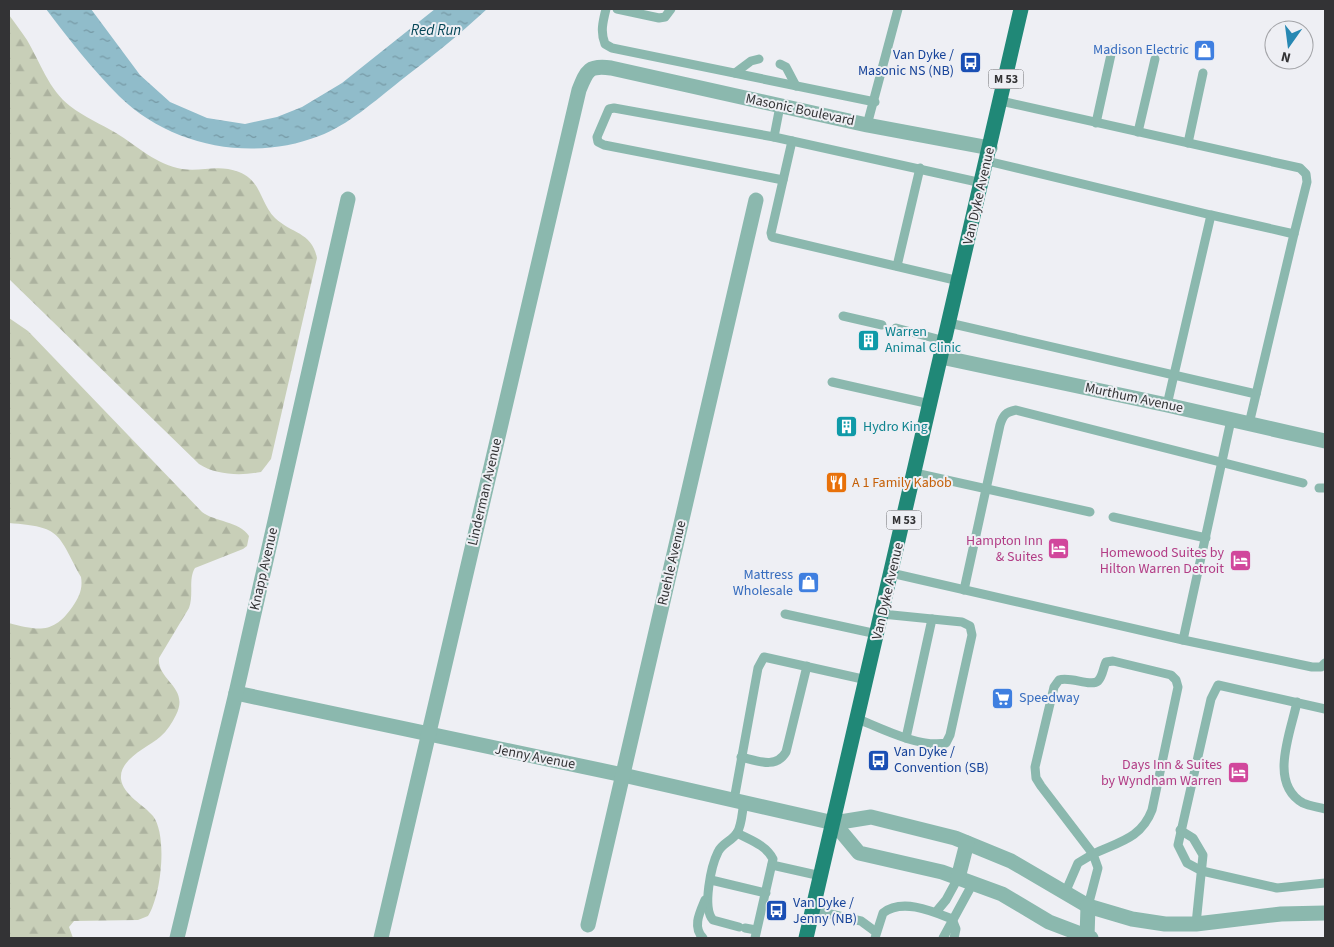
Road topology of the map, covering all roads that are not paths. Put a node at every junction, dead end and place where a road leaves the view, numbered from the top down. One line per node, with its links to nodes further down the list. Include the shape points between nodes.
1 (606, 9): 11 (lane, via 602,25 604,44 612,48)
2 (617, 9): 3 (lane, via 659,18 665,17)
3 (671, 9)
4 (898, 9): 15 (lane)
5 (1021, 9): 14 (main road, Van Dyke Avenue / M 53)
6 (1112, 50): 17 (lane)
7 (759, 59): 11 (lane)
8 (1155, 59): 19 (lane)
9 (780, 64): 13 (lane, via 786,66)
10 (611, 68): 16 (street, Masonic Boulevard); 68 (street, Linderman Avenue, via 596,66 586,72 579,90)
11 (735, 73): 13 (lane)
12 (1203, 73): 22 (lane)
13 (796, 86): 15 (lane)
14 (1001, 101): 17 (lane); 23 (main road, Van Dyke Avenue / M 53)
15 (875, 102): 18 (lane)
16 (780, 106): 18 (street, Masonic Boulevard); 20 (lane)
17 (1096, 123): 19 (lane)
18 (867, 125): 23 (street, Masonic Boulevard)
19 (1138, 132): 22 (lane)
20 (774, 137): 21 (lane); 25 (lane, via 614,108 609,109 596,137 604,145)
21 (792, 141): 24 (lane); 25 (lane)
22 (1188, 143): 30 (lane, via 1300,168 1306,174 1307,182)
23 (989, 155): 26 (main road, Van Dyke Avenue / M 53); 29 (lane)
24 (920, 168): 26 (lane); 31 (lane)
25 (783, 180): 31 (lane, via 772,237)
26 (982, 183): 32 (main road, Van Dyke Avenue / M 53)
27 (348, 199): 64 (street, Knapp Avenue)
28 (756, 200): 71 (street, Ruehle Avenue)
29 (1211, 215): 30 (lane); 39 (lane)
30 (1294, 234): 41 (lane)
31 (897, 266): 32 (lane)
32 (959, 281): 34 (main road, Van Dyke Avenue / M 53)
33 (844, 316): 35 (lane)
34 (949, 323): 37 (main road, Van Dyke Avenue / M 53); 39 (lane)
35 (882, 325)
36 (896, 328): 37 (lane)
37 (945, 341): 38 (main road, Van Dyke Avenue / M 53)
38 (941, 357): 42 (main road, Van Dyke Avenue / M 53); 43 (street, Murthum Avenue)
39 (1174, 374): 41 (lane); 43 (lane)
40 (832, 382): 42 (lane)
41 (1256, 394): 45 (lane)
42 (930, 404): 48 (main road, Van Dyke Avenue / M 53)
43 (1167, 405): 44 (street, Murthum Avenue)
44 (1231, 420): 45 (street, Murthum Avenue); 47 (lane)
45 (1249, 424): 46 (street, Murthum Avenue)
46 (1325, 441)
47 (1222, 462): 49 (lane); 50 (lane, via 1016,410 1003,417); 53 (lane)
48 (915, 473): 50 (lane); 54 (main road, Van Dyke Avenue / M 53)
49 (1303, 483)
50 (986, 489): 51 (lane); 55 (lane)
51 (1090, 512)
52 (1113, 517): 53 (lane)
53 (1206, 538): 60 (lane)
54 (892, 573): 55 (lane); 57 (main road, Van Dyke Avenue / M 53)
55 (964, 590): 60 (lane)
56 (785, 614): 59 (lane)
57 (882, 614): 58 (lane); 59 (main road, Van Dyke Avenue / M 53)
58 (932, 619): 69 (lane); 69 (lane, via 962,622 970,626 972,635 946,743)
59 (878, 634): 63 (main road, Van Dyke Avenue / M 53)
60 (1183, 640): 61 (lane, via 1312,667 1321,667)
61 (1325, 663)
62 (807, 666): 63 (lane); 70 (lane, via 782,758 767,763); 70 (lane, via 767,657 761,660)
63 (867, 680): 67 (main road, Van Dyke Avenue / M 53)
64 (236, 693): 68 (street, Jenny Avenue); 98 (street, Knapp Avenue)
65 (1297, 702): 66 (lane); 73 (lane, via 1284,764 1285,780 1303,803); 75 (lane, via 1218,685 1211,700)
66 (1325, 709)
67 (858, 719): 69 (lane); 74 (main road, Van Dyke Avenue / M 53)
68 (427, 735): 71 (street, Jenny Avenue); 99 (street, Linderman Avenue)
69 (906, 738)
70 (741, 757): 72 (lane)
71 (623, 775): 72 (street, Jenny Avenue); 94 (street, Ruehle Avenue)
72 (739, 801): 74 (street, Jenny Avenue); 76 (lane)
73 (1325, 809)
74 (834, 823): 77 (street, via 871,817); 81 (main road, Van Dyke Avenue / M 53); 82 (street, via 859,853)
75 (1180, 830): 80 (lane, via 1193,838 1203,855); 80 (lane, via 1178,846 1187,863)
76 (737, 833): 79 (lane, via 770,852); 83 (lane, via 717,854)
77 (967, 843): 82 (street); 87 (street, via 1010,861)
78 (1092, 854): 78 (lane, via 1138,833 1147,823 1178,687 1171,676 1113,661 1106,662 1097,682 1092,684 1066,678 1059,680 1054,687 1035,767 1036,778); 87 (lane, via 1078,863); 89 (lane, via 1098,868)
79 (772, 865): 81 (lane); 86 (lane)
80 (1202, 871): 85 (lane, via 1277,888); 95 (lane)
81 (821, 876): 90 (main road, Van Dyke Avenue / M 53)
82 (958, 878): 84 (street); 91 (lane)
83 (711, 880): 86 (lane); 88 (lane)
84 (973, 883): 93 (lane); 104 (street, via 1002,894 1049,922)
85 (1325, 883)
86 (766, 893): 96 (lane)
87 (1065, 893): 89 (street)
88 (708, 895): 96 (lane, via 707,908 713,920); 100 (lane, via 697,921 697,930)
89 (1088, 906): 95 (street); 104 (street)
90 (813, 910): 97 (lane, via 861,921); 101 (main road, Van Dyke Avenue / M 53)
91 (936, 912): 93 (lane); 97 (lane, via 896,906 882,913)
92 (1325, 913): 95 (street, via 1281,914)
93 (952, 920): 102 (lane); 103 (lane, via 956,928)
94 (588, 925)
95 (1197, 931)
96 (756, 934)
97 (875, 935)
98 (178, 938)
99 (382, 938)
100 (703, 938)
101 (806, 938)
102 (943, 938)
103 (954, 938)
104 (1089, 938)

